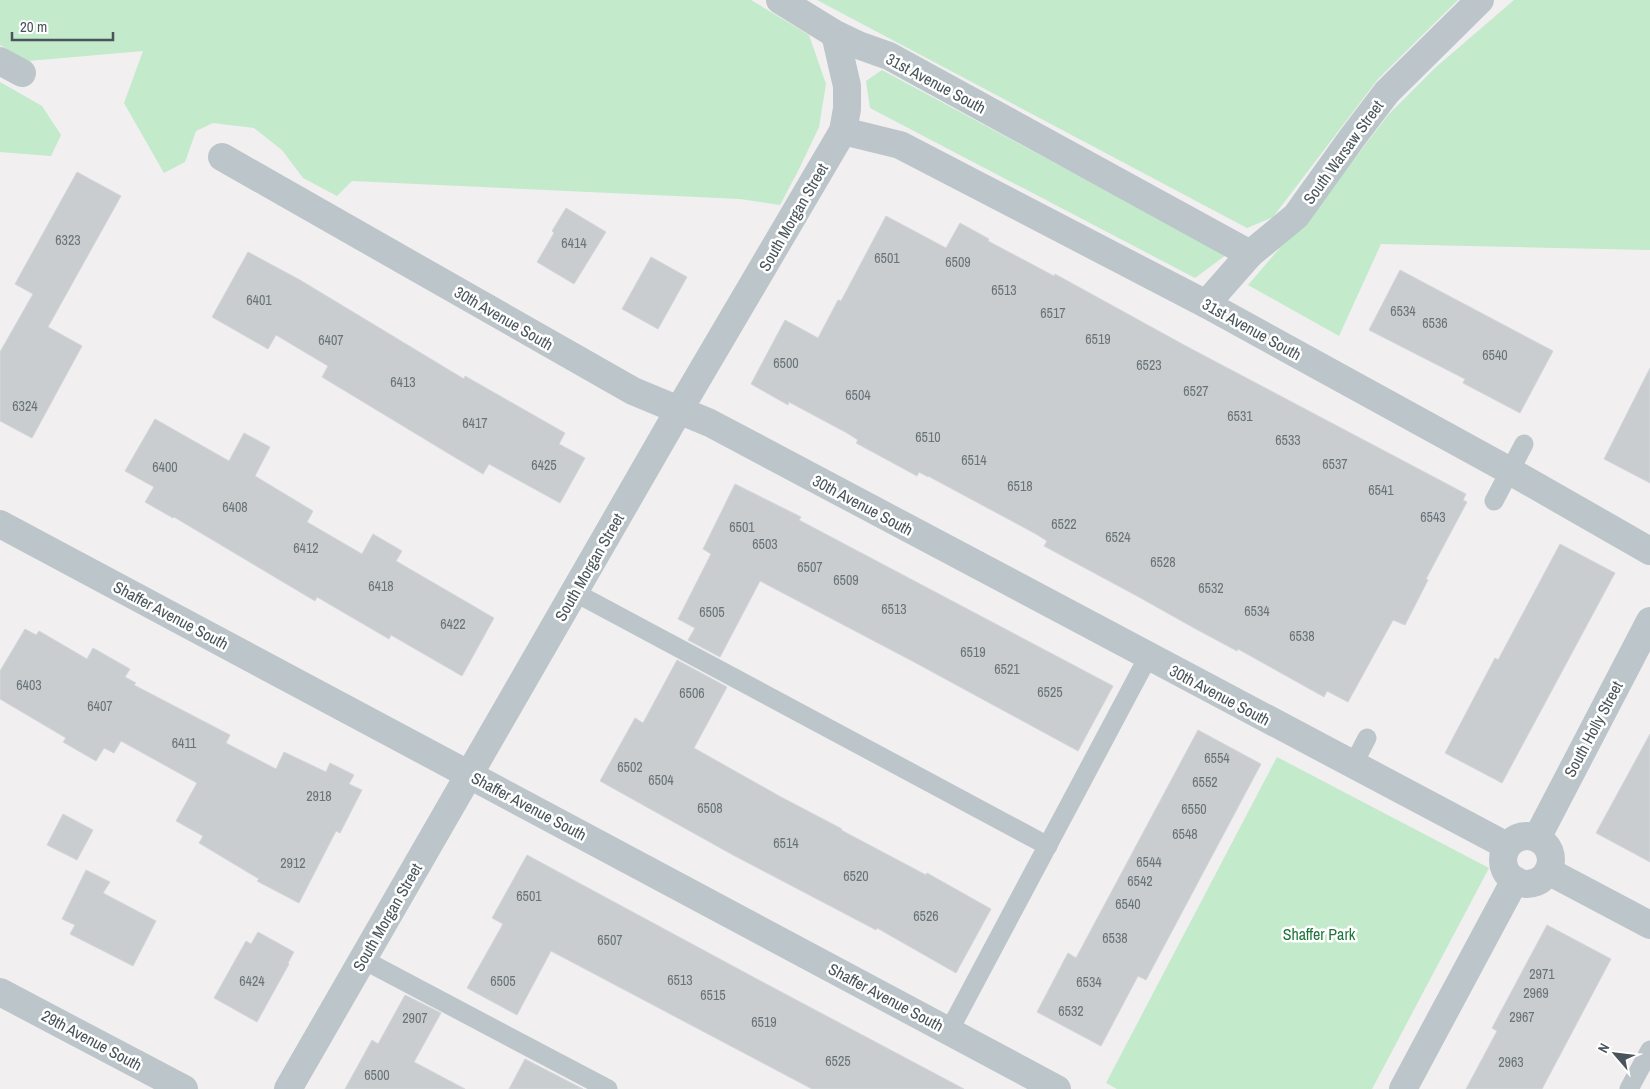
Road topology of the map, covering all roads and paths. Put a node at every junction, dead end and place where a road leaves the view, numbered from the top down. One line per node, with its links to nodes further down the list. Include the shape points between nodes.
1 (780, 0): 3 (street, 31st Avenue South)
2 (1480, 0): 6 (street, South Warsaw Street, via 1387,92 1296,216)
3 (835, 34): 4 (street, South Morgan Street, via 848,86); 6 (street, 31st Avenue South, via 889,56)
4 (843, 131): 7 (street, 31st Avenue South, via 900,145); 8 (street, South Morgan Street)
5 (222, 157): 8 (street, 30th Avenue South, via 633,391)
6 (1250, 254): 7 (street, South Warsaw Street)
7 (1206, 304): 10 (street, 31st Avenue South)
8 (679, 410): 14 (street, South Morgan Street); 16 (street, 30th Avenue South)
9 (1524, 444): 10 (lane)
10 (1510, 471): 11 (lane); 13 (street, 31st Avenue South)
11 (1494, 501)
12 (0, 524): 19 (street, Shaffer Avenue South)
13 (1650, 551)
14 (574, 592): 19 (street, South Morgan Street); 21 (lane)
15 (1650, 621): 20 (street, South Holly Street)
16 (1148, 657): 18 (street, 30th Avenue South); 21 (lane)
17 (1367, 738): 18 (lane)
18 (1353, 765): 22 (street, 30th Avenue South)
19 (470, 774): 26 (street, South Morgan Street); 28 (street, Shaffer Avenue South)
20 (1537, 838): 22 (street, via 1524,835); 23 (street, via 1550,852)
21 (1048, 846): 28 (lane)
22 (1506, 846): 24 (street, via 1503,865 1506,873)
23 (1548, 871): 24 (street, via 1533,883); 25 (street)
24 (1515, 880): 34 (street)
25 (1650, 925)
26 (362, 959): 31 (street, South Morgan Street); 32 (lane)
27 (0, 992): 30 (street, 29th Avenue South)
28 (949, 1031): 33 (street, Shaffer Avenue South)
29 (1650, 1050): 35 (lane)
30 (184, 1089)
31 (288, 1089)
32 (608, 1089)
33 (1057, 1089)
34 (1403, 1089)
35 (1629, 1089)

